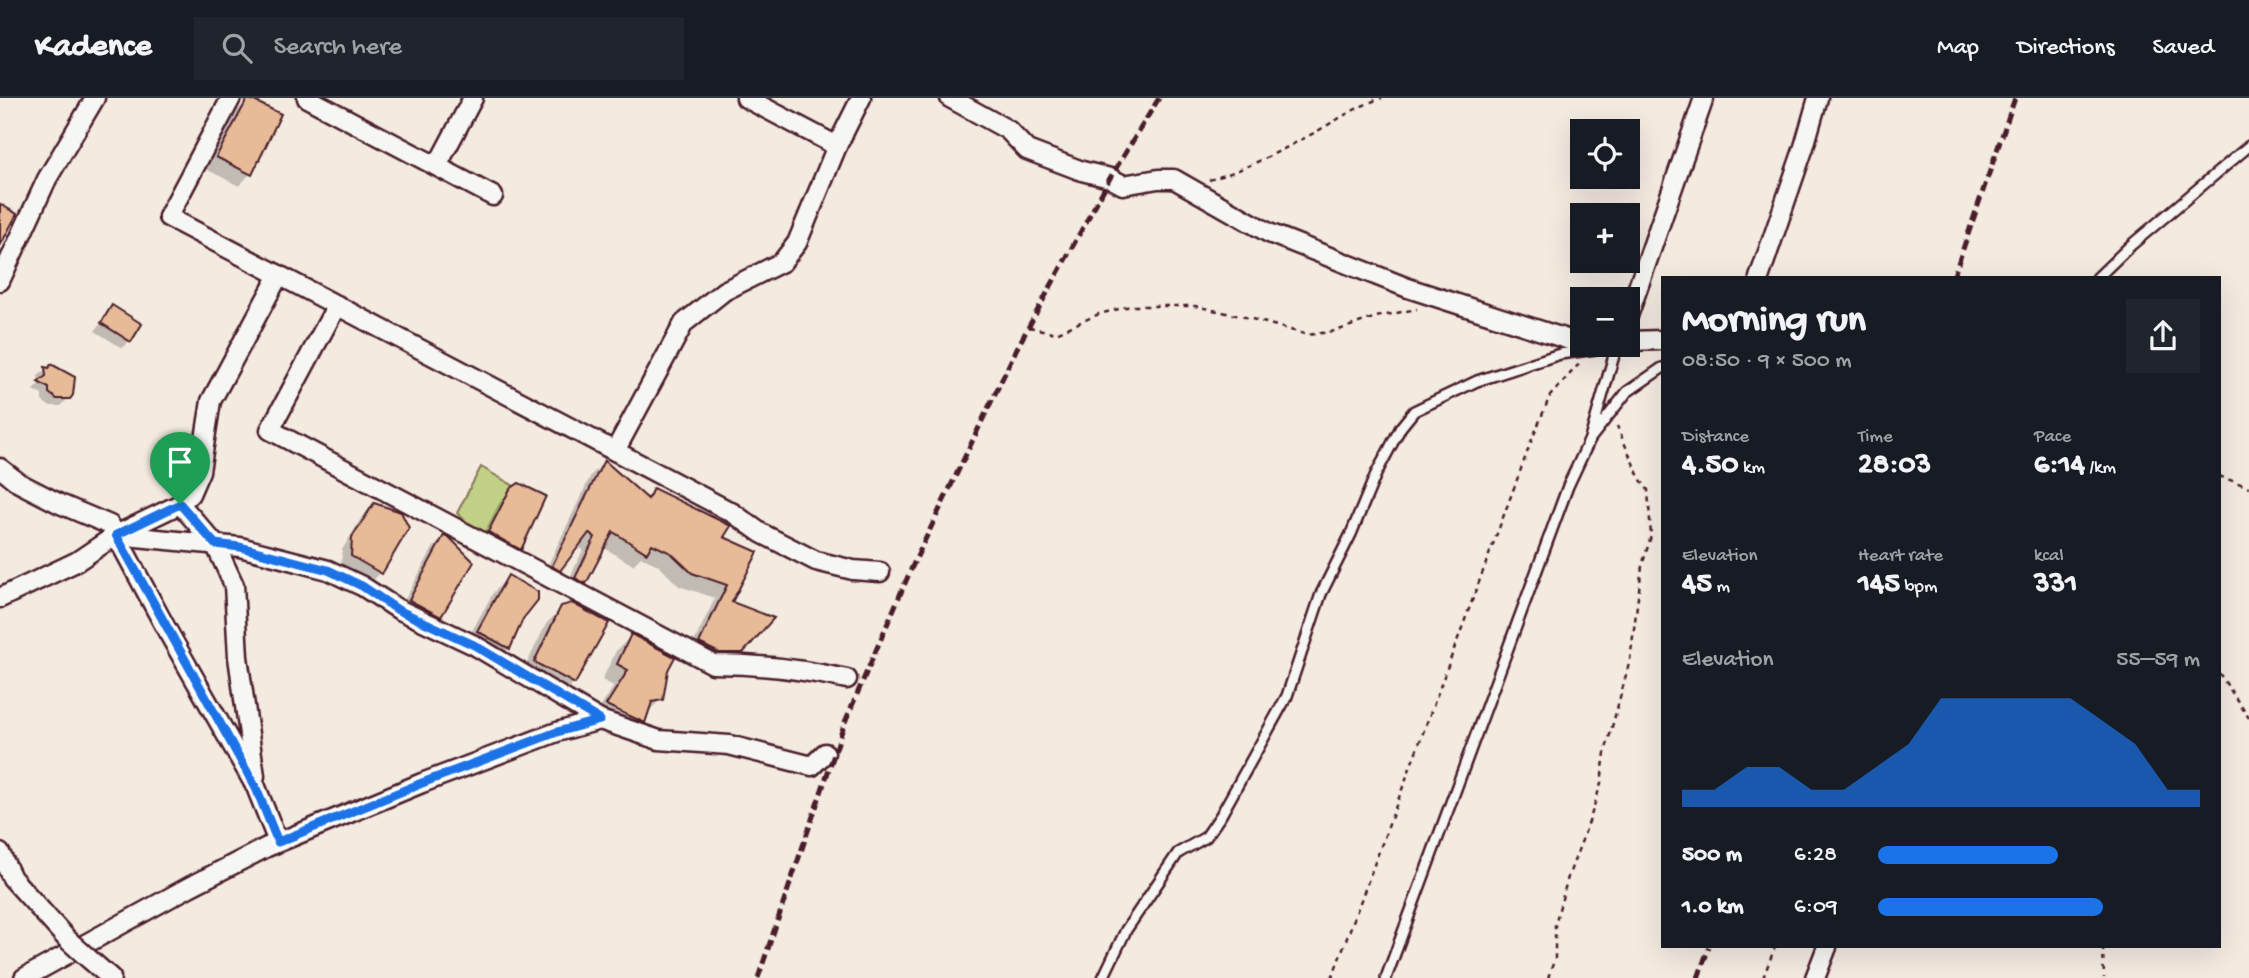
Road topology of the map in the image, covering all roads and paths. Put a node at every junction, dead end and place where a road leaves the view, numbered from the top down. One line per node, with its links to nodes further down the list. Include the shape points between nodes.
1 (95, 98): 19 (street, via 47,180)
2 (231, 98): 16 (street, via 168,216)
3 (307, 98): 13 (street)
4 (473, 98): 13 (street)
5 (746, 98): 11 (street)
6 (861, 98): 11 (street)
7 (950, 98): 14 (street, via 1008,130 1027,150 1082,171 1123,185 1158,179)
8 (1382, 98): 14 (path, via 1358,106 1233,173)
9 (1704, 98): 20 (street)
10 (1818, 98): 17 (street)
11 (837, 146): 33 (street, via 797,243 782,262 724,291 684,323)
12 (2249, 146): 18 (lane)
13 (437, 166): 15 (street)
14 (1189, 186): 21 (street, via 1269,233)
15 (493, 196)
16 (279, 275): 22 (street); 37 (street, via 211,401 200,471)
17 (1760, 276)
18 (2099, 276)
19 (0, 281)
20 (1638, 287)
21 (1437, 297): 23 (path, via 1429,306 1308,335 1195,306 1130,306 1056,333); 24 (street)
22 (337, 305): 33 (street); 43 (street, via 270,430 713,664 761,664)
23 (1029, 327)
24 (1570, 340)
25 (1661, 340): 26 (street)
26 (1640, 341)
27 (1570, 351): 55 (lane, via 1477,381 1414,411 1401,428 1321,594 1287,696 1221,815 1206,837 1178,853 1126,930)
28 (1580, 357): 56 (path, via 1545,408)
29 (1614, 357): 32 (lane)
30 (1661, 369): 31 (lane, via 1627,392)
31 (1610, 414): 32 (lane); 58 (path, via 1648,490 1651,536 1642,566 1630,660 1601,783 1555,924 1555,958)
32 (1590, 439): 57 (lane, via 1568,486)
33 (615, 451): 40 (street, via 816,561)
34 (0, 468): 38 (street, via 19,483 110,525)
35 (2221, 477): 36 (path)
36 (2249, 487)
37 (180, 504): 38 (street); 39 (street)
38 (116, 535): 39 (street); 41 (street, via 76,562); 47 (street)
39 (215, 544): 45 (street, via 328,570 398,610 474,645); 47 (street, via 234,585 238,657)
40 (880, 572)
41 (0, 598)
42 (2221, 676): 44 (path)
43 (847, 679)
44 (2249, 718)
45 (600, 720): 46 (street, via 659,740 729,746 812,766); 48 (street, via 422,783)
46 (825, 753)
47 (256, 788): 48 (street)
48 (278, 842): 53 (street)
49 (0, 853): 54 (street, bridge, via 12,878 67,939)
50 (1775, 948): 59 (path)
51 (1827, 948): 60 (street)
52 (2103, 948): 61 (path)
53 (24, 978)
54 (111, 978)
55 (1104, 978)
56 (1332, 978)
57 (1387, 978)
58 (1548, 978)
59 (1763, 978)
60 (1815, 978)
61 (2104, 978)

